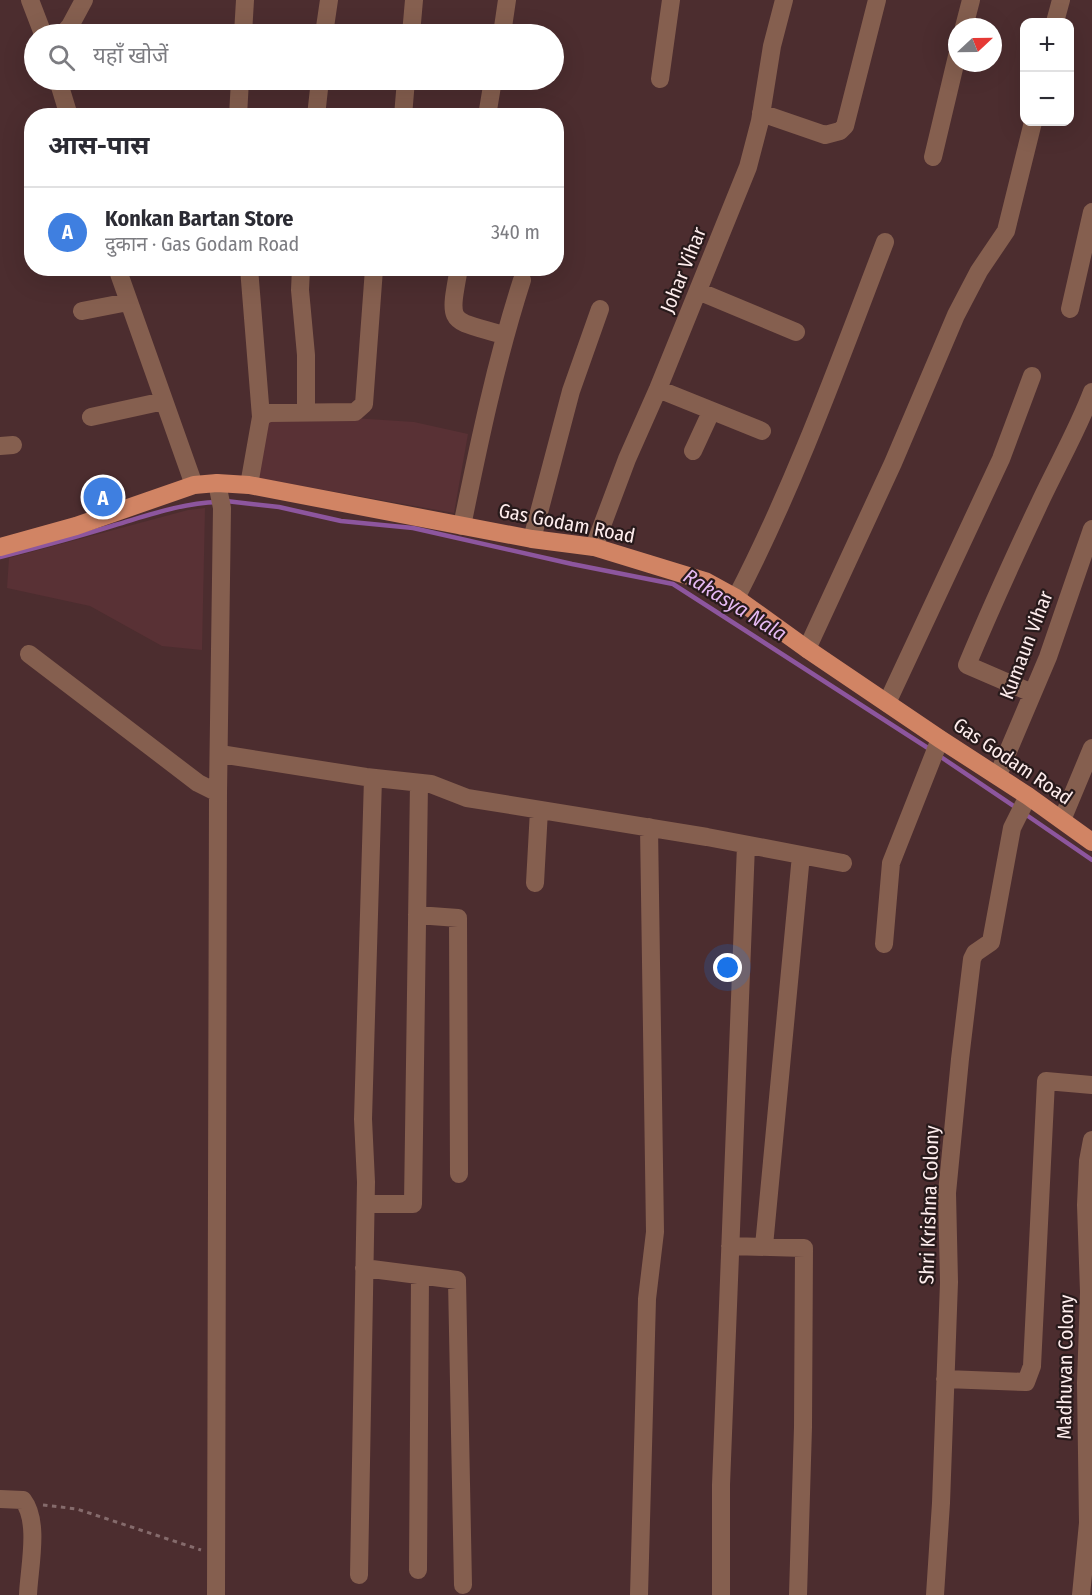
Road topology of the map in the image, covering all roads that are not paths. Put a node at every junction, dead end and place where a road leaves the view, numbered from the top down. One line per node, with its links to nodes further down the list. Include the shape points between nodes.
1 (30, 0): 14 (street)
2 (84, 0): 15 (street)
3 (245, 0): 16 (street)
4 (329, 0): 17 (street)
5 (414, 0): 18 (street)
6 (507, 0): 19 (street)
7 (671, 0): 21 (street)
8 (784, 0): 32 (street, Johar Vihar)
9 (877, 0): 32 (street, via 840,131 825,135)
10 (971, 0): 12 (street)
11 (1061, 0): 13 (street)
12 (966, 18)
13 (1056, 18)
14 (39, 24)
15 (71, 24)
16 (244, 24)
17 (325, 24)
18 (412, 24)
19 (503, 24)
20 (953, 72): 34 (street)
21 (660, 79)
22 (61, 90): 27 (street)
23 (239, 90): 28 (street)
24 (319, 90): 29 (street)
25 (405, 90): 30 (street)
26 (491, 90): 31 (street)
27 (67, 108)
28 (238, 108)
29 (317, 108)
30 (404, 108)
31 (488, 108)
32 (761, 113): 43 (street, Johar Vihar, via 748,167)
33 (1031, 126): 69 (street, via 1006,231 956,315)
34 (933, 157)
35 (1092, 212): 46 (street)
36 (885, 242): 68 (street, via 805,449)
37 (120, 276): 44 (street)
38 (250, 276): 57 (street)
39 (301, 276): 55 (street)
40 (373, 276): 55 (street, via 364,404 355,412)
41 (457, 276): 49 (street, via 453,315 460,322)
42 (522, 280): 49 (street)
43 (698, 291): 48 (street); 51 (street, Johar Vihar)
44 (128, 302): 47 (street); 53 (street)
45 (600, 309): 65 (street, via 571,391)
46 (1070, 309)
47 (82, 311)
48 (796, 332)
49 (504, 335): 63 (street)
50 (1032, 376): 72 (street, via 1001,459)
51 (658, 389): 54 (street); 67 (street, Johar Vihar)
52 (1092, 392): 71 (street, via 967,665)
53 (164, 400): 56 (street); 60 (street)
54 (711, 412): 58 (street); 59 (street)
55 (306, 413): 57 (street, via 269,413)
56 (91, 417)
57 (261, 417): 61 (street)
58 (762, 431)
59 (693, 451)
60 (194, 485): 62 (main road, Gas Godam Road); 66 (main road, Gas Godam Road)
61 (249, 485): 62 (main road, Gas Godam Road); 63 (main road, Gas Godam Road)
62 (220, 496): 75 (street)
63 (462, 526): 65 (main road, Gas Godam Road)
64 (1092, 529): 71 (street, Kumaun Vihar)
65 (532, 539): 67 (main road, Gas Godam Road)
66 (0, 547)
67 (594, 547): 68 (main road, Gas Godam Road, via 672,569)
68 (736, 598): 69 (main road, Gas Godam Road)
69 (807, 649): 72 (main road, Gas Godam Road)
70 (29, 654): 79 (street, via 198,783)
71 (1032, 693): 76 (street, Kumaun Vihar)
72 (887, 703): 74 (main road, Gas Godam Road)
73 (1092, 748): 82 (street)
74 (936, 749): 76 (main road, Gas Godam Road); 90 (street, via 891,863)
75 (220, 754): 77 (street); 79 (street)
76 (998, 775): 80 (main road, Gas Godam Road)
77 (373, 778): 78 (street); 94 (street, via 363,1119)
78 (419, 783): 81 (street, via 466,798); 89 (street)
79 (218, 793): 105 (street)
80 (1023, 807): 82 (main road, Gas Godam Road); 99 (street, Shri Krishna Colony, via 1012,828 991,942 972,959 947,1193)
81 (539, 810): 83 (street); 88 (street)
82 (1062, 820): 84 (main road, Gas Godam Road)
83 (649, 827): 85 (street); 106 (street, via 655,1232 647,1299)
84 (1092, 842)
85 (746, 845): 86 (street); 95 (street)
86 (801, 855): 87 (street); 96 (street)
87 (843, 863)
88 (535, 883)
89 (417, 915): 93 (street, via 458,918); 94 (street, via 413,1204)
90 (884, 944)
91 (1092, 1085): 99 (street, via 1046,1081 1032,1366 1026,1382)
92 (1092, 1140): 110 (street, Madhuvan Colony, via 1086,1205 1088,1523)
93 (459, 1174)
94 (366, 1204): 97 (street)
95 (730, 1246): 96 (street); 107 (street)
96 (764, 1246): 108 (street, via 804,1248)
97 (364, 1268): 98 (street); 102 (street)
98 (420, 1275): 101 (street); 103 (street, via 457,1280)
99 (945, 1378): 109 (street, Shri Krishna Colony)
100 (0, 1499): 104 (street, via 23,1500 27,1505 32,1524)
101 (418, 1570)
102 (359, 1575)
103 (463, 1585)
104 (28, 1595)
105 (216, 1595)
106 (639, 1595)
107 (721, 1595)
108 (798, 1595)
109 (935, 1595)
110 (1081, 1595)

